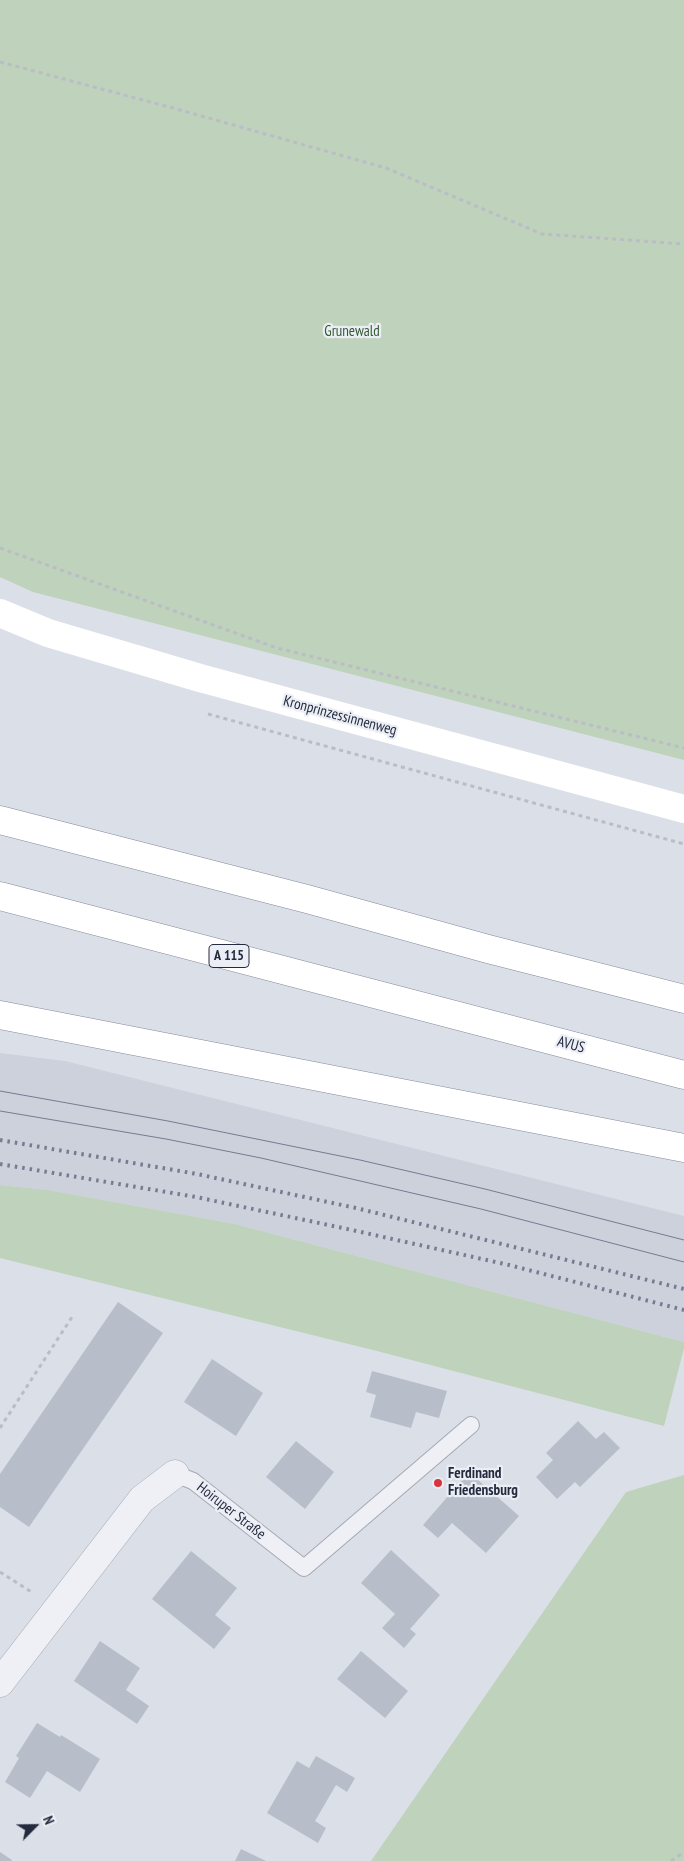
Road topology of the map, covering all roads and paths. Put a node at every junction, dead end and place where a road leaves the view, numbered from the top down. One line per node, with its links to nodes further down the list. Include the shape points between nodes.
1 (0, 62): 2 (path, via 386,168 542,234)
2 (684, 244)
3 (0, 548): 5 (path, via 277,648)
4 (0, 613): 6 (main road, Kronprinzessinnenweg, via 48,633 200,678)
5 (684, 748)
6 (684, 809)
7 (0, 820): 9 (main road)
8 (0, 896): 11 (main road, AVUS / A 115)
9 (684, 999)
10 (0, 1015): 12 (main road)
11 (684, 1075)
12 (684, 1148)
13 (72, 1317): 15 (path)
14 (471, 1425): 16 (lane, Hoiruper Straße, via 304,1568 193,1480)
15 (0, 1428)
16 (175, 1474): 18 (street, Hoiruper Straße, via 142,1499)
17 (0, 1572): 18 (path)
18 (58, 1608): 19 (street, Hoiruper Straße)
19 (0, 1683)
20 (684, 1852): 21 (path)
21 (671, 1861)

